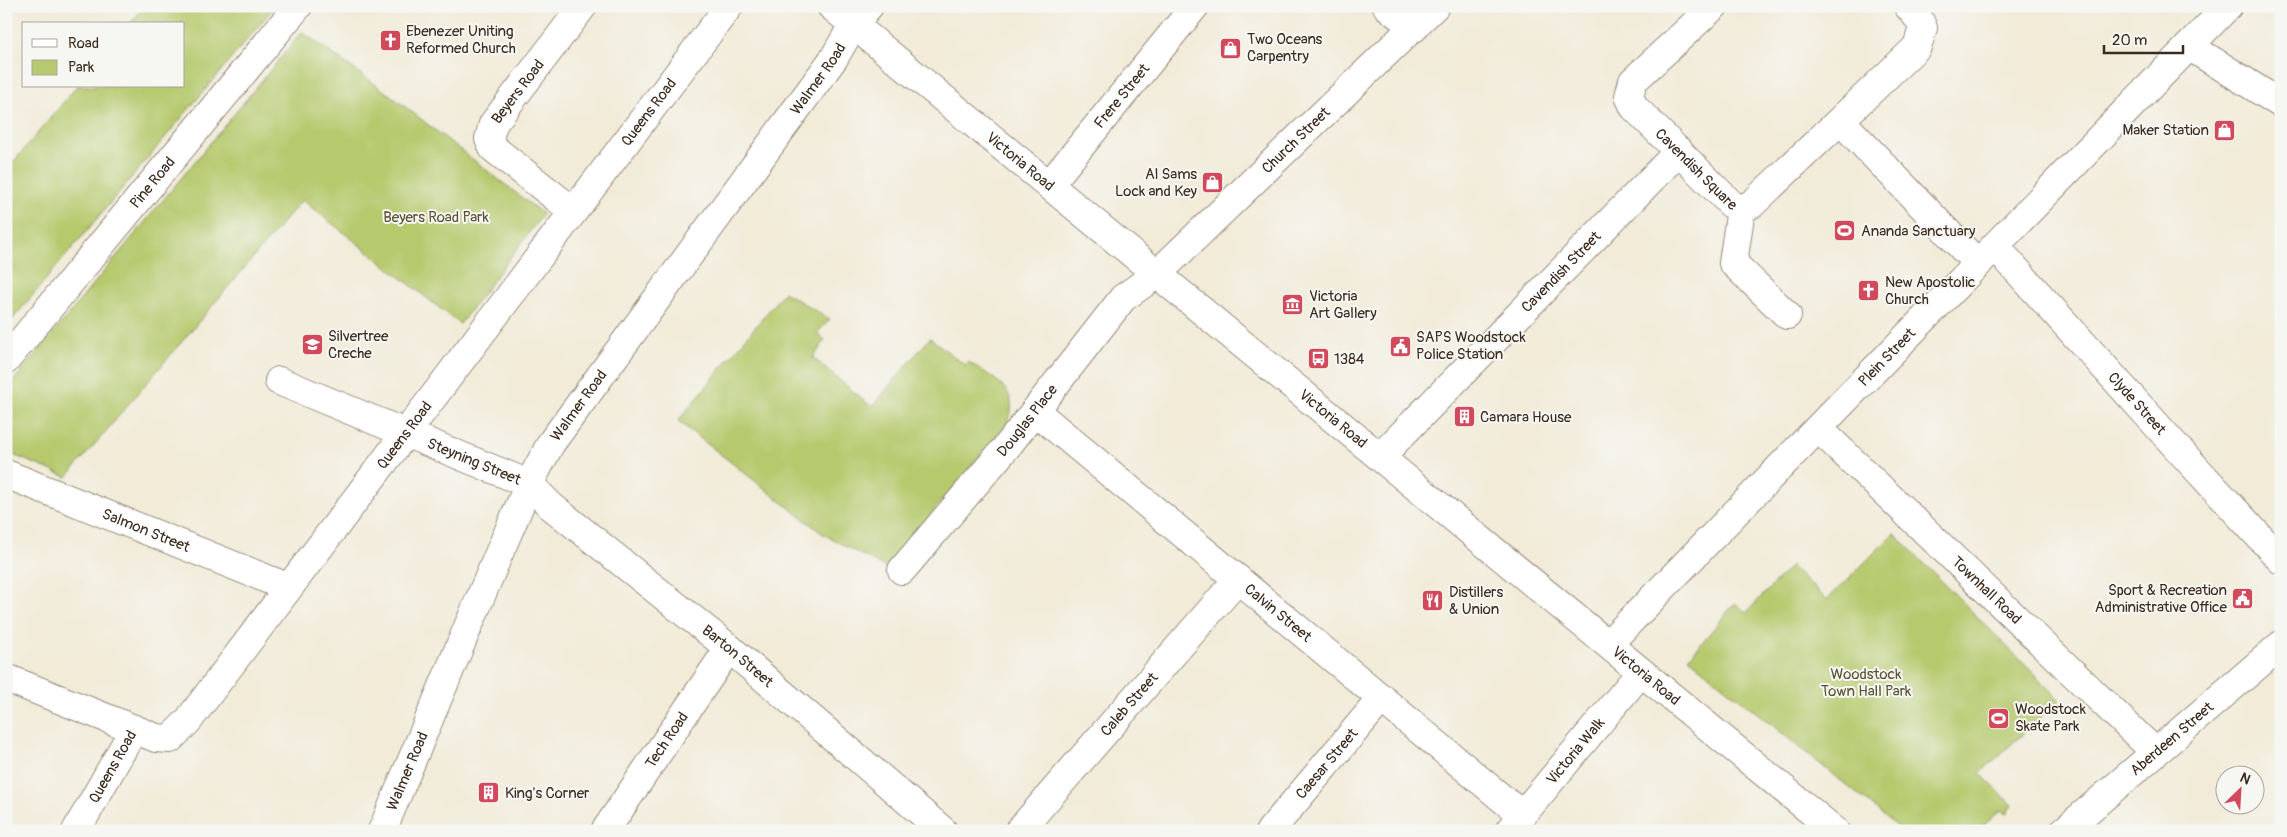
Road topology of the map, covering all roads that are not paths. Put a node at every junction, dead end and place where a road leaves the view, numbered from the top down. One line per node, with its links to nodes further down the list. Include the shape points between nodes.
1 (298, 6): 23 (street, Pine Road)
2 (583, 6): 19 (street, Beyers Road, via 493,124 489,139 493,148)
3 (729, 6): 19 (street, Queens Road)
4 (831, 6): 11 (street, Victoria Road)
5 (1195, 6): 17 (street, Frere Street)
6 (1387, 6): 12 (street)
7 (1435, 6): 12 (street, Church Street)
8 (1714, 6): 16 (street, Cavendish Square, via 1630,87 1634,107)
9 (1908, 6): 15 (street, Cavendish Square, via 1923,28 1917,47)
10 (2228, 6): 13 (street, Plein Street)
11 (861, 16): 17 (street, Victoria Road); 30 (street, Walmer Road, via 834,58 551,443)
12 (1414, 28): 21 (street, Church Street)
13 (2189, 46): 14 (street); 20 (street, Plein Street)
14 (2281, 104)
15 (1841, 121): 18 (street, Cavendish Square, via 1752,204); 20 (street, Clyde Street)
16 (1679, 150): 18 (street, Cavendish Square, via 1730,204); 28 (street, Cavendish Street)
17 (1048, 185): 21 (street, Victoria Road)
18 (1741, 208): 22 (street, via 1733,263)
19 (573, 211): 27 (street, Queens Road)
20 (1986, 255): 26 (street, Plein Street); 31 (street, Clyde Street)
21 (1156, 275): 25 (street, Douglas Place, via 1123,298); 28 (street, Victoria Road)
22 (1786, 315)
23 (6, 360)
24 (279, 381): 27 (street, Steyning Street)
25 (1035, 412): 32 (street, Douglas Place); 33 (street, Calvin Street)
26 (1818, 428): 35 (street, Plein Street); 42 (street, Townhall Road)
27 (404, 432): 30 (street, Steyning Street); 34 (street, Queens Road)
28 (1380, 458): 35 (street, Victoria Road)
29 (6, 474): 34 (street, Salmon Street)
30 (530, 484): 37 (street, Barton Street, via 552,506); 44 (street, Walmer Road)
31 (2281, 560)
32 (902, 570)
33 (1238, 579): 40 (street, Calvin Street); 48 (street, Caleb Street)
34 (287, 587): 41 (street, Queens Road, via 175,735 170,739 156,738)
35 (1608, 644): 38 (street, Victoria Road)
36 (2281, 645): 42 (street, Aberdeen Street)
37 (729, 648): 46 (street, Tech Road); 47 (street, Barton Street)
38 (1641, 672): 43 (street, Victoria Walk); 50 (street, Victoria Road)
39 (6, 678): 41 (street)
40 (1382, 698): 43 (street, Calvin Street); 49 (street, Caesar Street)
41 (134, 728): 45 (street, Queens Road)
42 (2155, 752): 51 (street, Aberdeen Street)
43 (1516, 823)
44 (385, 830)
45 (76, 831)
46 (605, 831)
47 (942, 831)
48 (1019, 831)
49 (1270, 831)
50 (1835, 831)
51 (2064, 831)

